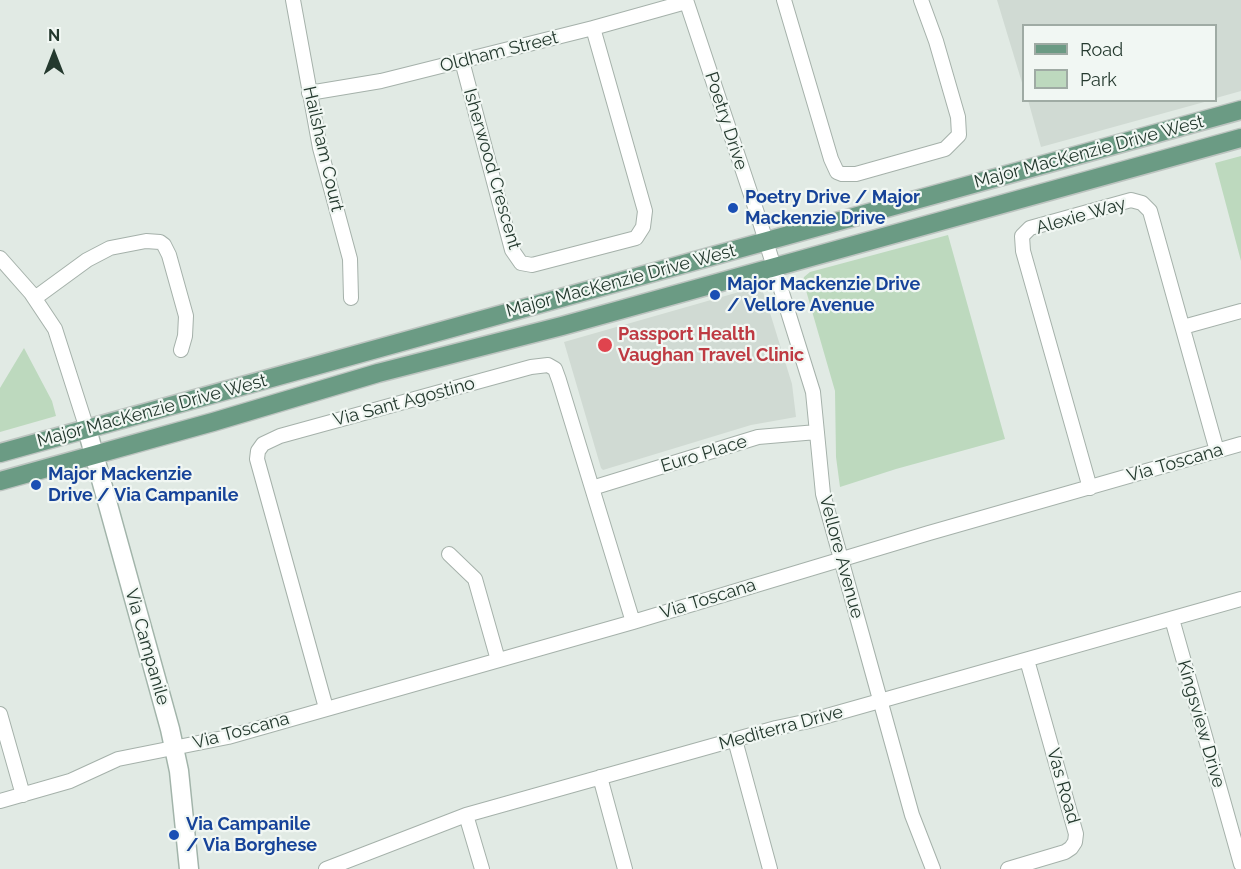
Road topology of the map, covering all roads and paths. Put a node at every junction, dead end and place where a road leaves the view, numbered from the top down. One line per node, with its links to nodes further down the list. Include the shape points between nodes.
1 (293, 0): 7 (street, Hailsham Court)
2 (784, 0): 3 (street, via 831,159 837,172 856,174 945,149 959,135 958,117)
3 (921, 0)
4 (686, 1): 5 (street, Oldham Street); 10 (street, Poetry Drive)
5 (593, 28): 6 (street, Oldham Street); 6 (street, Isherwood Crescent, via 645,211 644,227 636,238 532,265 521,263 512,250)
6 (462, 61): 7 (street, Oldham Street)
7 (309, 93): 14 (street, Hailsham Court, via 350,259)
8 (1241, 110): 10 (main road, Major MacKenzie Drive West)
9 (1241, 138): 12 (main road, Major MacKenzie Drive West)
10 (765, 242): 12 (street, Vellore Avenue); 18 (main road, Major MacKenzie Drive West)
11 (0, 258): 13 (street)
12 (773, 268): 19 (street, Vellore Avenue, via 813,392); 23 (main road, Major MacKenzie Drive West)
13 (35, 298): 17 (street, via 110,248 160,242 169,255 186,316); 18 (street, via 55,329)
14 (351, 298)
15 (1241, 311): 16 (street)
16 (1183, 327): 21 (street, Alexie Way); 26 (street, Alexie Way, via 1150,211 1142,202 1131,200 1030,228 1022,237)
17 (181, 350)
18 (87, 429): 22 (main road, Major MacKenzie Drive West); 23 (street, Via Campanile)
19 (817, 432): 25 (street, Euro Place, via 758,437); 28 (street, Vellore Avenue, via 823,494)
20 (1241, 444): 21 (street, Via Toscana)
21 (1217, 451): 26 (street, Via Toscana)
22 (0, 453)
23 (95, 453): 24 (main road, Major MacKenzie Drive West); 38 (street, Via Campanile)
24 (0, 481)
25 (592, 488): 31 (street, Via Sant Agostino); 35 (street, Via Sant Agostino, via 558,374 548,365 279,436 262,444 258,451 259,467)
26 (1090, 488): 28 (street, Via Toscana)
27 (449, 554): 32 (street, via 475,579)
28 (841, 560): 31 (street, Via Toscana); 34 (street, Vellore Avenue)
29 (1241, 599): 30 (street, Mediterra Drive)
30 (1172, 619): 33 (street, Mediterra Drive); 43 (street, Kingsview Drive)
31 (633, 622): 32 (street, Via Toscana)
32 (498, 660): 35 (street, Via Toscana)
33 (1026, 660): 34 (street, Mediterra Drive); 50 (street, Vas Road, via 1076,834 1075,842 1065,852)
34 (881, 701): 37 (street, Mediterra Drive); 49 (street, Vellore Avenue, via 912,815)
35 (326, 708): 38 (street, Via Toscana, via 228,737)
36 (0, 714): 40 (street)
37 (735, 740): 39 (street, Mediterra Drive); 48 (street)
38 (174, 748): 40 (street, Via Toscana, via 118,759 70,782); 44 (street, Via Campanile)
39 (600, 777): 42 (street, Mediterra Drive); 47 (street)
40 (22, 795): 41 (street, Via Toscana)
41 (0, 801)
42 (466, 815): 45 (street, Mediterra Drive); 46 (street)
43 (1241, 864)
44 (189, 869)
45 (328, 869)
46 (482, 869)
47 (626, 869)
48 (770, 869)
49 (933, 869)
50 (1008, 869)

